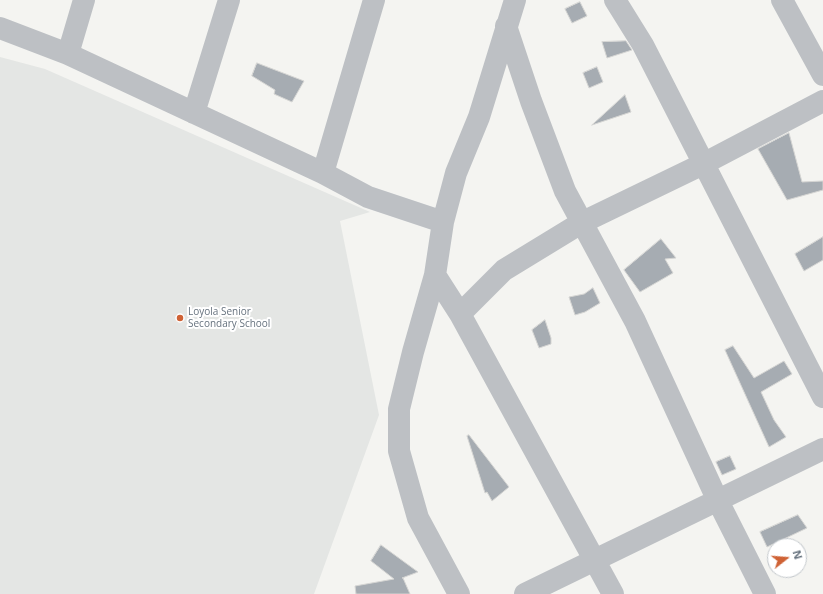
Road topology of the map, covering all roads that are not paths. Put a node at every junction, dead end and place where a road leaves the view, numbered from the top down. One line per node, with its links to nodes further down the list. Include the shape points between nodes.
1 (84, 0): 9 (street)
2 (229, 0): 12 (street)
3 (374, 0): 14 (street)
4 (515, 0): 7 (street)
5 (615, 0): 13 (street, via 642,45)
6 (782, 0): 10 (street)
7 (506, 26): 15 (street, via 479,116 456,172); 16 (street, via 541,127 565,190)
8 (0, 28): 9 (street)
9 (68, 54): 12 (street)
10 (823, 75)
11 (823, 101): 13 (street)
12 (194, 113): 14 (street)
13 (703, 164): 16 (street); 19 (street)
14 (323, 173): 15 (street, via 368,197)
15 (443, 222): 17 (street)
16 (581, 223): 18 (street, via 504,270); 21 (street, via 635,322)
17 (436, 275): 18 (street); 23 (street, via 399,410 399,451 418,518)
18 (460, 314): 22 (street)
19 (823, 397)
20 (823, 449): 21 (street)
21 (718, 499): 22 (street); 26 (street)
22 (596, 561): 24 (street); 25 (street)
23 (459, 594)
24 (525, 594)
25 (613, 594)
26 (765, 594)

